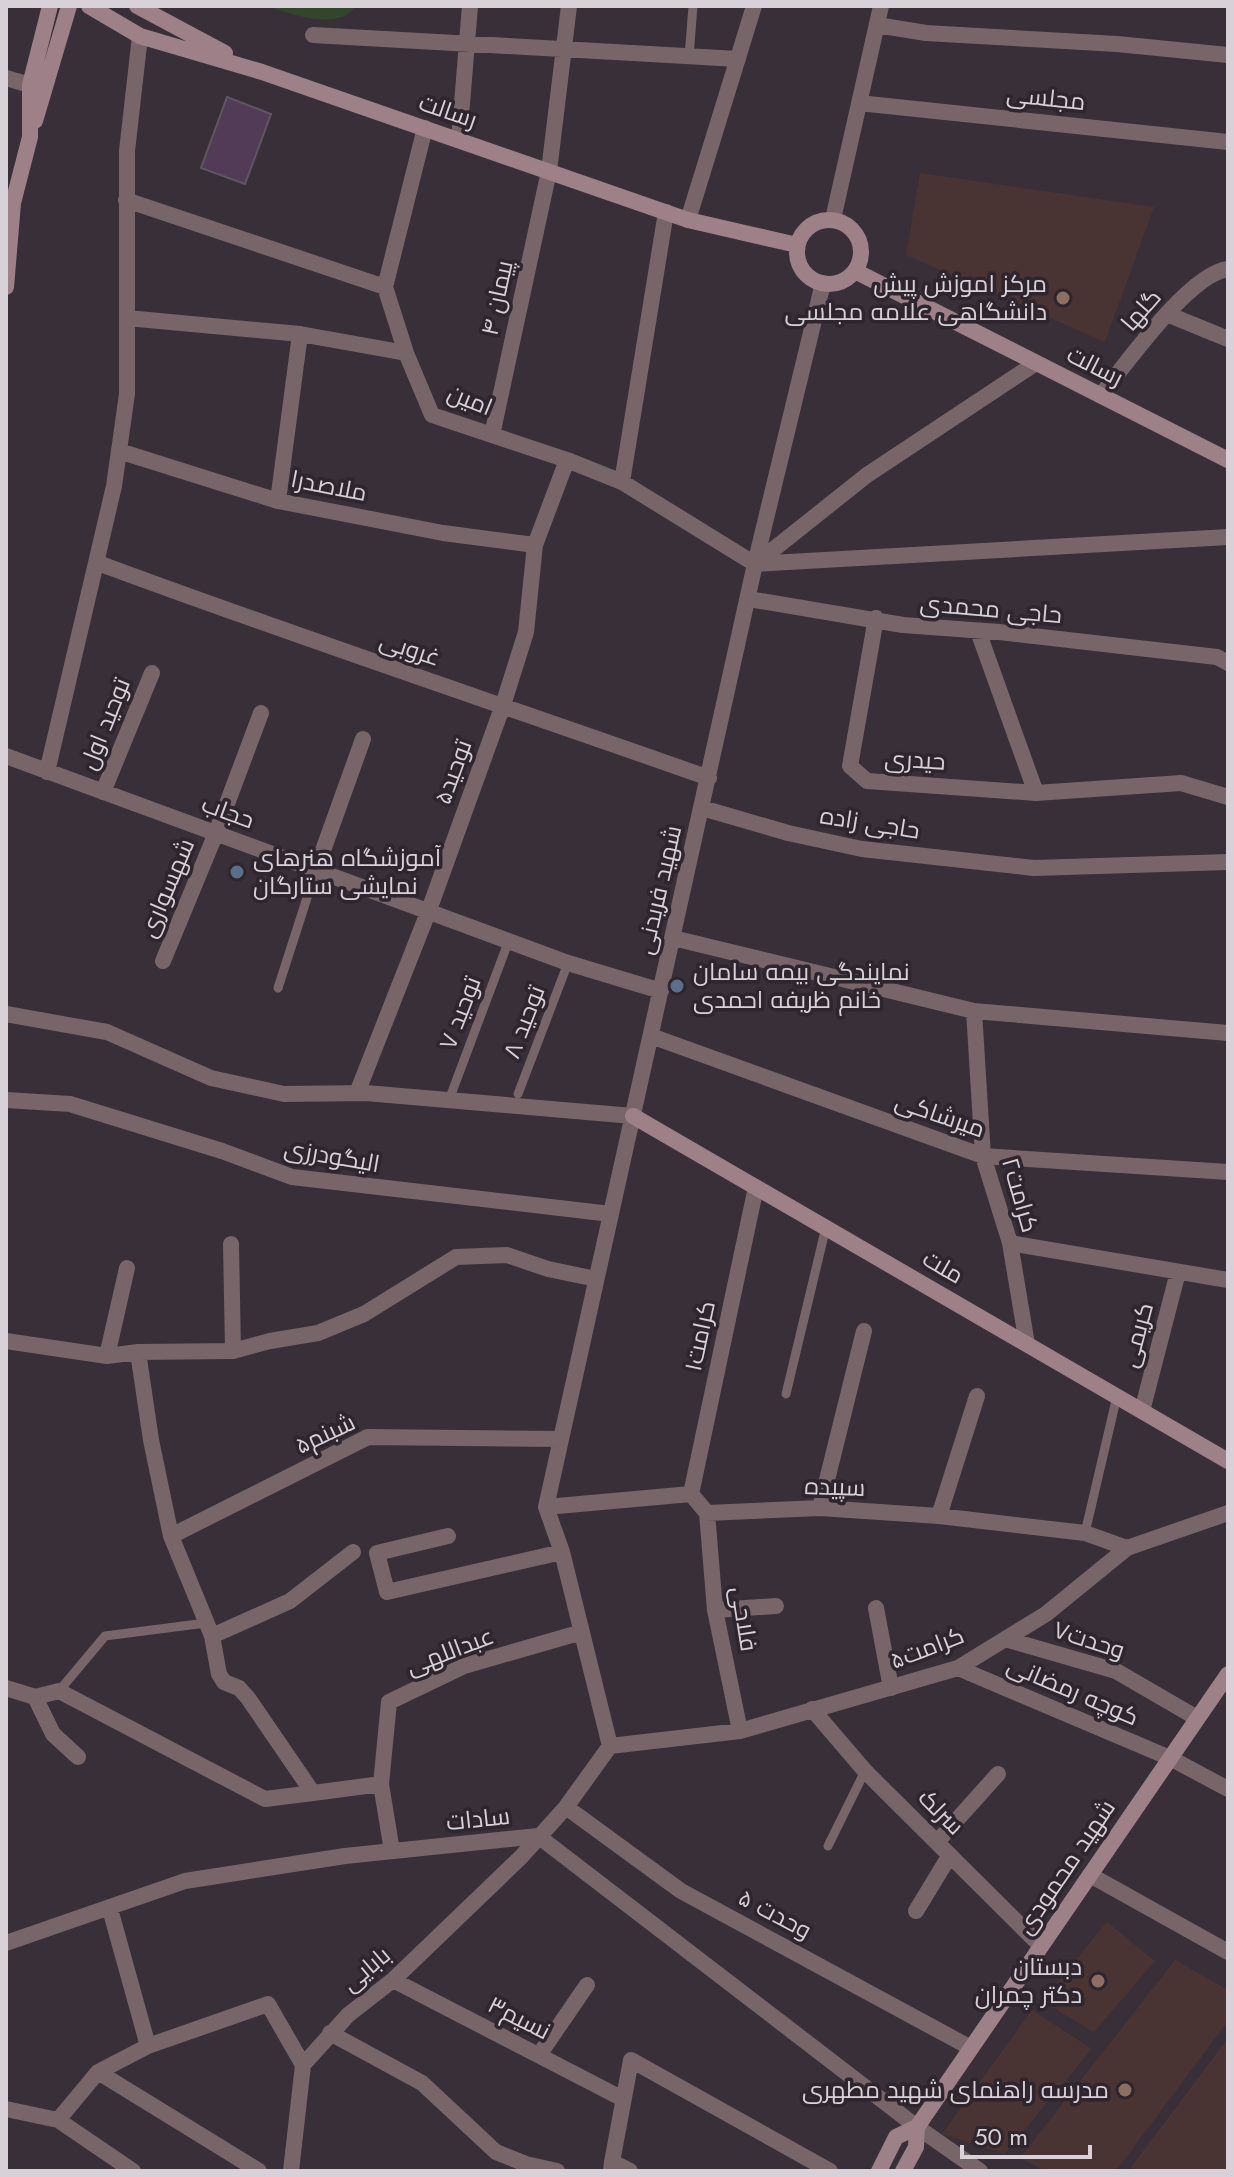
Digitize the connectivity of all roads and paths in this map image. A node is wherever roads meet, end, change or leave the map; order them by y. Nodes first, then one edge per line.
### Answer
1 (50, 6) edge
2 (69, 6) edge
3 (89, 6) edge
4 (137, 6) edge
5 (470, 6) edge
6 (569, 6) edge
7 (693, 6) edge
8 (754, 6) edge
9 (881, 6) edge
10 (877, 25) junction
11 (313, 35) dead end
12 (140, 36) junction
13 (467, 44) junction
14 (564, 49) junction
15 (1228, 55) edge
16 (689, 57) junction
17 (738, 59) junction
18 (262, 72) junction
19 (6, 78) edge
20 (30, 85) junction
21 (859, 103) junction
22 (425, 128) junction
23 (30, 137) junction
24 (459, 140) junction
25 (1228, 142) edge
26 (549, 171) junction
27 (126, 200) junction
28 (10, 202) edge
29 (666, 212) junction
30 (833, 219) junction
31 (688, 220) junction
32 (797, 245) junction
33 (1228, 269) edge
34 (855, 271) junction
35 (823, 283) junction
36 (6, 287) edge
37 (385, 287) junction
38 (1167, 314) junction
39 (127, 318) junction
40 (300, 334) junction
41 (1228, 339) edge
42 (406, 353) junction
43 (1036, 363) junction
44 (1101, 395) junction
45 (492, 435) junction
46 (119, 451) junction
47 (567, 460) junction
48 (1228, 460) edge
49 (622, 482) junction
50 (278, 501) junction
51 (1228, 537) edge
52 (535, 545) junction
53 (98, 563) junction
54 (755, 564) junction
55 (749, 599) junction
56 (876, 618) junction
57 (978, 631) junction
58 (1228, 663) edge
59 (152, 673) dead end
60 (503, 705) junction
61 (261, 713) dead end
62 (363, 739) dead end
63 (6, 756) edge
64 (47, 772) junction
65 (709, 778) junction
66 (103, 792) junction
67 (1036, 793) junction
68 (1228, 797) edge
69 (702, 808) junction
70 (216, 833) junction
71 (1228, 862) edge
72 (316, 870) junction
73 (429, 910) junction
74 (673, 938) junction
75 (509, 940) junction
76 (163, 961) dead end
77 (568, 963) junction
78 (278, 988) dead end
79 (661, 991) junction
80 (974, 1011) junction
81 (6, 1014) edge
82 (1228, 1033) edge
83 (651, 1036) junction
84 (357, 1093) junction
85 (518, 1094) dead end
86 (6, 1100) edge
87 (449, 1100) junction
88 (633, 1116) junction
89 (983, 1156) junction
90 (1228, 1172) edge
91 (756, 1187) junction
92 (611, 1214) junction
93 (826, 1227) junction
94 (1010, 1243) junction
95 (231, 1244) dead end
96 (127, 1268) dead end
97 (1178, 1272) junction
98 (596, 1279) junction
99 (1228, 1280) edge
100 (864, 1331) dead end
101 (6, 1341) edge
102 (1027, 1344) junction
103 (233, 1351) junction
104 (138, 1352) junction
105 (107, 1356) junction
106 (786, 1394) dead end
107 (977, 1396) dead end
108 (1117, 1396) junction
109 (1142, 1411) junction
110 (561, 1439) junction
111 (1228, 1461) edge
112 (691, 1494) junction
113 (546, 1507) junction
114 (820, 1508) junction
115 (707, 1513) junction
116 (1228, 1513) edge
117 (939, 1516) junction
118 (1085, 1533) junction
119 (171, 1536) junction
120 (448, 1536) dead end
121 (1127, 1548) junction
122 (353, 1552) dead end
123 (562, 1552) junction
124 (776, 1606) dead end
125 (876, 1608) dead end
126 (715, 1610) junction
127 (209, 1630) junction
128 (582, 1632) junction
129 (1005, 1639) junction
130 (958, 1668) junction
131 (1228, 1674) edge
132 (6, 1688) edge
133 (891, 1688) junction
134 (59, 1691) junction
135 (35, 1697) junction
136 (812, 1709) junction
137 (1197, 1718) junction
138 (740, 1731) junction
139 (610, 1746) junction
140 (78, 1757) dead end
141 (1170, 1758) junction
142 (865, 1771) junction
143 (998, 1774) dead end
144 (381, 1784) junction
145 (1228, 1789) edge
146 (313, 1793) junction
147 (566, 1807) junction
148 (538, 1836) junction
149 (937, 1842) junction
150 (828, 1846) dead end
151 (392, 1851) junction
152 (950, 1855) junction
153 (1090, 1875) junction
154 (110, 1909) junction
155 (916, 1911) dead end
156 (6, 1943) edge
157 (1041, 1946) junction
158 (1228, 1952) edge
159 (393, 1980) junction
160 (587, 1985) dead end
161 (330, 2033) junction
162 (148, 2046) junction
163 (971, 2048) junction
164 (539, 2055) junction
165 (303, 2065) junction
166 (98, 2072) junction
167 (623, 2099) junction
168 (6, 2109) edge
169 (58, 2120) junction
170 (917, 2127) junction
171 (612, 2166) edge
172 (133, 2171) edge
173 (259, 2171) edge
174 (291, 2171) edge
175 (557, 2171) edge
176 (630, 2171) edge
177 (830, 2171) edge
178 (879, 2171) edge
179 (903, 2171) edge
180 (980, 2171) edge

1 - 20 street
2 - 23 street
3 - 12 street, رسالت
4 - 18 street
5 - 13 street
6 - 14 street, پیمان ۴
7 - 16 lane
8 - 17 street
9 - 10 street
10 - 15 street
10 - 21 street
11 - 13 street
12 - 18 street, رسالت
12 - 27 street
13 - 14 street
13 - 24 street
14 - 16 street
14 - 26 street, پیمان ۴
16 - 17 street
17 - 31 street
18 - 22 street, رسالت
19 - 20 street
20 - 23 street
21 - 25 street, مجلسی
21 - 30 street
22 - 24 street, رسالت
22 - 37 street
23 - 28 street
24 - 26 street, رسالت
26 - 29 street, رسالت
26 - 45 street, پیمان ۴
27 - 37 street
27 - 39 street
28 - 36 street
29 - 31 street, رسالت
29 - 49 street
30 - 32 street
30 - 34 street
31 - 32 street, رسالت
32 - 35 street
33 - 38 street, گلها
34 - 35 street
34 - 43 street, رسالت
35 - 54 street, شهید فریدنی
37 - 42 street, امین
38 - 41 street
38 - 44 street, گلها
39 - 40 street
39 - 46 street
40 - 42 street
40 - 50 street
42 - 45 street, امین
43 - 44 street, رسالت
43 - 54 street
44 - 48 street, رسالت
45 - 47 street, امین
46 - 50 street, ملاصدرا
46 - 53 street
47 - 49 street, امین
47 - 52 street, توحید۵
49 - 54 street, امین
50 - 52 street, ملاصدرا
51 - 54 street
52 - 60 street, توحید۵
53 - 60 street, غروبی
53 - 64 street
54 - 55 street, شهید فریدنی
55 - 56 street, حاجی محمدی
55 - 65 street, شهید فریدنی
56 - 57 street, حاجی محمدی
56 - 67 street, حیدری
57 - 58 street, حاجی محمدی
57 - 67 street
59 - 66 street, توحید اول
60 - 65 street, غروبی
60 - 73 street, توحید۵
61 - 70 street, شهسواری
62 - 72 street
63 - 64 street, حجاب
64 - 66 street, حجاب
65 - 69 street, شهید فریدنی
66 - 70 street, حجاب
67 - 68 street
69 - 71 street, حاجی زاده
69 - 74 street, شهید فریدنی
70 - 72 street, حجاب
70 - 76 street, شهسواری
72 - 73 street, حجاب
72 - 78 lane
73 - 75 street, حجاب
73 - 84 street, توحید۵
74 - 79 street, شهید فریدنی
74 - 80 street
75 - 77 street, حجاب
75 - 87 lane, توحید ۷
77 - 79 street, حجاب
77 - 85 lane, توحید ۸
79 - 83 street, شهید فریدنی
80 - 82 street
80 - 89 street, کرامت۲
81 - 84 street
83 - 88 street, شهید فریدنی
83 - 89 street, میرشاکی
84 - 87 street
86 - 92 street, الیگودرزی
87 - 88 street
88 - 91 street, ملت
88 - 92 street, شهید فریدنی
89 - 90 street, میرشاکی
89 - 94 street, کرامت۲
91 - 93 street, ملت
91 - 112 street, کرامت۱
92 - 98 street, شهید فریدنی
93 - 102 street, ملت
93 - 106 lane
94 - 97 street
94 - 102 street, کرامت۲
95 - 103 street
96 - 105 street
97 - 99 street
97 - 109 street, کریمی
98 - 103 street
98 - 110 street, شهید فریدنی
100 - 114 street
101 - 105 street
102 - 108 street, ملت
103 - 104 street
104 - 105 street
104 - 119 street
107 - 117 street
108 - 109 street, ملت
108 - 118 lane
109 - 111 street, ملت
110 - 113 street, شهید فریدنی
110 - 119 street, شبنم۵
112 - 113 street
112 - 115 street
113 - 123 street
114 - 115 street, سپیده
114 - 117 street, سپیده
115 - 126 street, فلاحی
116 - 121 street, کرامت۵
117 - 118 street, سپیده
118 - 121 street, سپیده
119 - 127 street
120 - 123 street
121 - 129 street, کرامت۵
122 - 127 street
123 - 128 street
124 - 126 street
125 - 133 street
126 - 138 street, فلاحی
127 - 134 lane
127 - 146 street
128 - 139 street
128 - 144 street, عبداللهی
129 - 130 street, کرامت۵
129 - 137 street, ۷وحدت
130 - 133 street, کرامت۵
130 - 141 street, کوچه رمضانی
131 - 137 street, شهید محمودی
132 - 135 street
133 - 136 street, کرامت۵
134 - 135 street
134 - 146 street
135 - 140 street
136 - 138 street, کرامت۵
136 - 142 street, سرلک
137 - 141 street, شهید محمودی
138 - 139 street, کرامت۵
139 - 147 street, بابایی
141 - 145 street, کوچه رمضانی
141 - 153 street, شهید محمودی
142 - 149 street, سرلک
142 - 150 lane
143 - 149 street
144 - 146 street
144 - 151 street, عبداللهی
147 - 148 street, بابایی
147 - 163 street, وحدت ۵
148 - 151 street, سادات
148 - 159 street, بابایی
148 - 170 street, سادات
149 - 152 street, سرلک
151 - 154 street, سادات
152 - 155 street
152 - 157 street, سرلک
153 - 157 street, شهید محمودی
153 - 158 street
154 - 156 street, سادات
154 - 162 street
157 - 163 street, شهید محمودی
159 - 161 street, بابایی
159 - 164 street, نسیم۳
160 - 164 street
161 - 165 street, بابایی
161 - 175 street
162 - 165 street
162 - 166 street
163 - 170 street, شهید محمودی
164 - 167 street, نسیم۳
165 - 174 street
166 - 169 street
166 - 173 street
167 - 171 street
167 - 177 street
168 - 169 street
169 - 172 street
170 - 178 street, شهید محمودی
170 - 179 street, شهید محمودی
170 - 180 street, سادات
171 - 176 street

